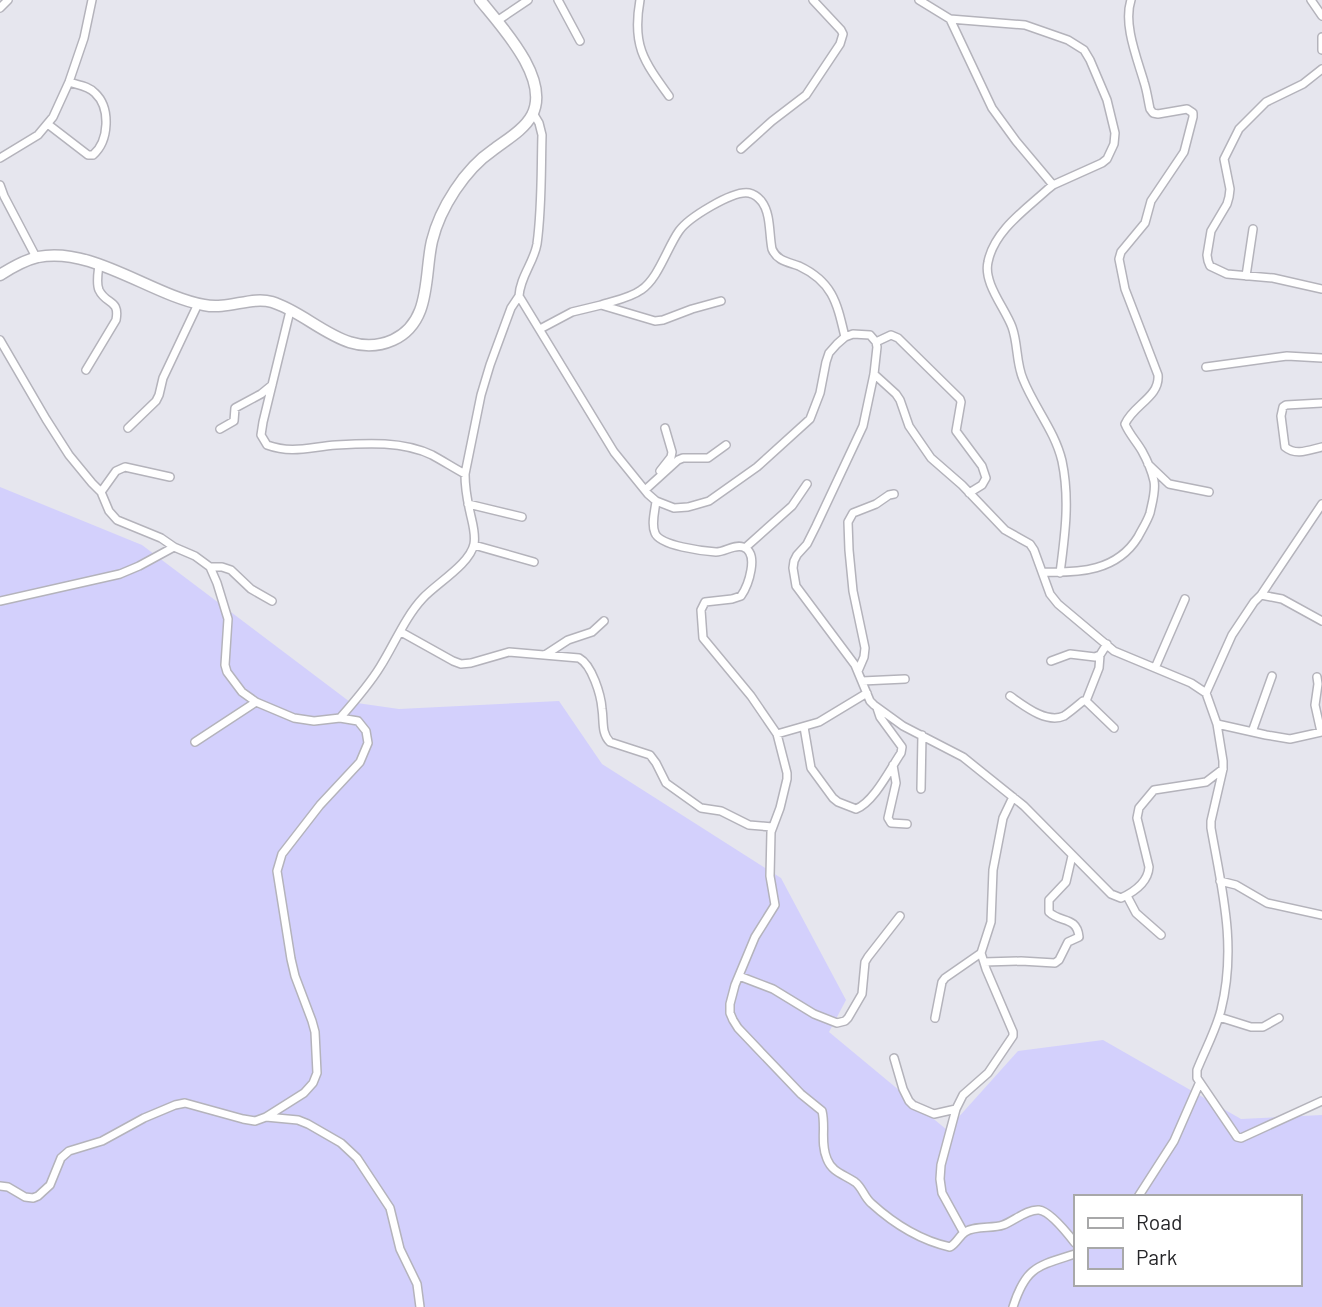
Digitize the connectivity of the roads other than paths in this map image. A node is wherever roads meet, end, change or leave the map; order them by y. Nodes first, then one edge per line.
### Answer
1 (8, 0) edge
2 (92, 0) edge
3 (480, 0) edge
4 (528, 0) edge
5 (558, 0) edge
6 (640, 0) edge
7 (813, 0) edge
8 (919, 0) edge
9 (1130, 0) edge
10 (1311, 0) edge
11 (0, 8) edge
12 (1322, 16) edge
13 (950, 19) junction
14 (497, 21) junction
15 (1322, 37) edge
16 (580, 41) dead end
17 (1322, 50) edge
18 (1322, 69) edge
19 (69, 82) junction
20 (668, 96) dead end
21 (533, 113) junction
22 (49, 125) junction
23 (741, 149) dead end
24 (0, 158) edge
25 (0, 185) edge
26 (1053, 185) junction
27 (1253, 229) dead end
28 (36, 257) junction
29 (99, 265) junction
30 (0, 275) edge
31 (1246, 276) junction
32 (1322, 289) edge
33 (519, 296) junction
34 (721, 301) dead end
35 (198, 304) junction
36 (601, 305) junction
37 (290, 311) junction
38 (540, 329) junction
39 (845, 337) junction
40 (0, 340) edge
41 (876, 342) junction
42 (1322, 358) edge
43 (1206, 367) dead end
44 (86, 370) dead end
45 (874, 374) junction
46 (272, 384) junction
47 (1322, 403) edge
48 (128, 428) dead end
49 (665, 428) dead end
50 (220, 429) dead end
51 (726, 445) dead end
52 (1322, 447) edge
53 (1147, 463) junction
54 (465, 474) junction
55 (170, 477) dead end
56 (659, 477) junction
57 (1166, 481) junction
58 (807, 484) dead end
59 (1154, 485) junction
60 (645, 490) junction
61 (101, 492) junction
62 (1209, 492) dead end
63 (970, 493) junction
64 (894, 494) dead end
65 (656, 501) junction
66 (468, 504) junction
67 (1322, 504) edge
68 (522, 517) dead end
69 (474, 545) junction
70 (174, 547) junction
71 (745, 548) junction
72 (534, 562) dead end
73 (210, 567) junction
74 (1043, 572) junction
75 (1060, 573) junction
76 (1261, 595) junction
77 (1185, 599) dead end
78 (0, 601) edge
79 (272, 601) dead end
80 (604, 621) dead end
81 (1322, 621) edge
82 (401, 632) junction
83 (1107, 644) junction
84 (1100, 655) junction
85 (545, 656) junction
86 (1051, 661) dead end
87 (1155, 668) junction
88 (858, 671) junction
89 (1272, 677) dead end
90 (1317, 677) dead end
91 (905, 679) dead end
92 (862, 681) junction
93 (1206, 692) junction
94 (867, 693) junction
95 (1010, 696) dead end
96 (1086, 701) junction
97 (256, 702) junction
98 (877, 707) junction
99 (340, 718) junction
100 (1217, 724) junction
101 (804, 727) junction
102 (1114, 728) dead end
103 (1252, 732) junction
104 (1321, 732) edge
105 (777, 734) junction
106 (922, 735) junction
107 (195, 742) dead end
108 (893, 765) junction
109 (1223, 769) junction
110 (921, 789) dead end
111 (1013, 797) junction
112 (907, 824) dead end
113 (772, 827) junction
114 (1072, 856) junction
115 (1220, 881) junction
116 (1127, 896) junction
117 (1322, 915) edge
118 (900, 916) dead end
119 (1161, 935) dead end
120 (981, 953) junction
121 (984, 962) junction
122 (739, 976) junction
123 (1219, 1017) junction
124 (935, 1018) dead end
125 (1279, 1018) dead end
126 (894, 1058) dead end
127 (1199, 1084) junction
128 (1322, 1101) edge
129 (956, 1108) junction
130 (266, 1116) junction
131 (0, 1186) edge
132 (1139, 1195) edge
133 (964, 1233) junction
134 (1074, 1241) edge
135 (1074, 1254) edge
136 (420, 1307) edge
137 (1013, 1307) edge

1 - 11 street
2 - 19 street
3 - 14 main road
4 - 14 street
5 - 16 street
6 - 20 street
7 - 23 street
8 - 13 street
9 - 53 street
10 - 12 street
13 - 26 street
13 - 26 street
14 - 21 main road
15 - 17 street
18 - 31 street
19 - 22 street
19 - 22 street
21 - 33 street
21 - 37 main road
22 - 24 street
25 - 28 street
26 - 75 street
27 - 31 street
28 - 29 main road
28 - 30 main road
29 - 35 main road
29 - 44 street
31 - 32 street
33 - 38 street
33 - 54 street
34 - 36 street
35 - 37 main road
35 - 48 street
36 - 38 street
36 - 39 street
37 - 46 street
38 - 60 street
39 - 41 street
39 - 65 street
40 - 61 street
41 - 45 street
41 - 63 street
42 - 43 street
45 - 63 street
45 - 88 street
46 - 50 street
46 - 54 street
47 - 52 street
49 - 56 street
51 - 56 street
53 - 57 street
53 - 59 street
54 - 66 street
55 - 61 street
56 - 60 street
57 - 59 street
57 - 62 street
58 - 71 street
59 - 75 street
60 - 65 street
61 - 70 street
63 - 74 street
64 - 88 street
65 - 71 street
66 - 68 street
66 - 69 street
67 - 76 street
69 - 72 street
69 - 82 street
70 - 73 street
70 - 78 street
71 - 105 street
73 - 79 street
73 - 97 street
74 - 75 street
74 - 83 street
76 - 81 street
76 - 93 street
77 - 87 street
80 - 85 street
82 - 85 street
82 - 99 street
83 - 84 street
83 - 87 street
84 - 86 street
84 - 96 street
85 - 113 street
87 - 93 street
88 - 92 street
89 - 103 street
90 - 104 street
91 - 92 street
92 - 94 street
93 - 100 street
94 - 98 street
94 - 101 street
95 - 96 street
96 - 102 street
97 - 99 street
97 - 107 street
98 - 106 street
98 - 108 street
99 - 130 street
100 - 103 street
100 - 109 street
101 - 105 street
101 - 108 street
103 - 104 street
105 - 113 street
106 - 110 street
106 - 111 street
108 - 112 street
109 - 115 street
109 - 116 street
111 - 114 street
111 - 120 street
113 - 122 street
114 - 116 street
114 - 121 street
115 - 117 street
115 - 123 street
116 - 119 street
118 - 122 street
120 - 121 street
120 - 124 street
121 - 129 street
122 - 133 street
123 - 125 street
123 - 127 street
126 - 129 street
127 - 128 street
127 - 132 street
129 - 133 street
130 - 131 street
130 - 136 street
133 - 134 street
135 - 137 street

